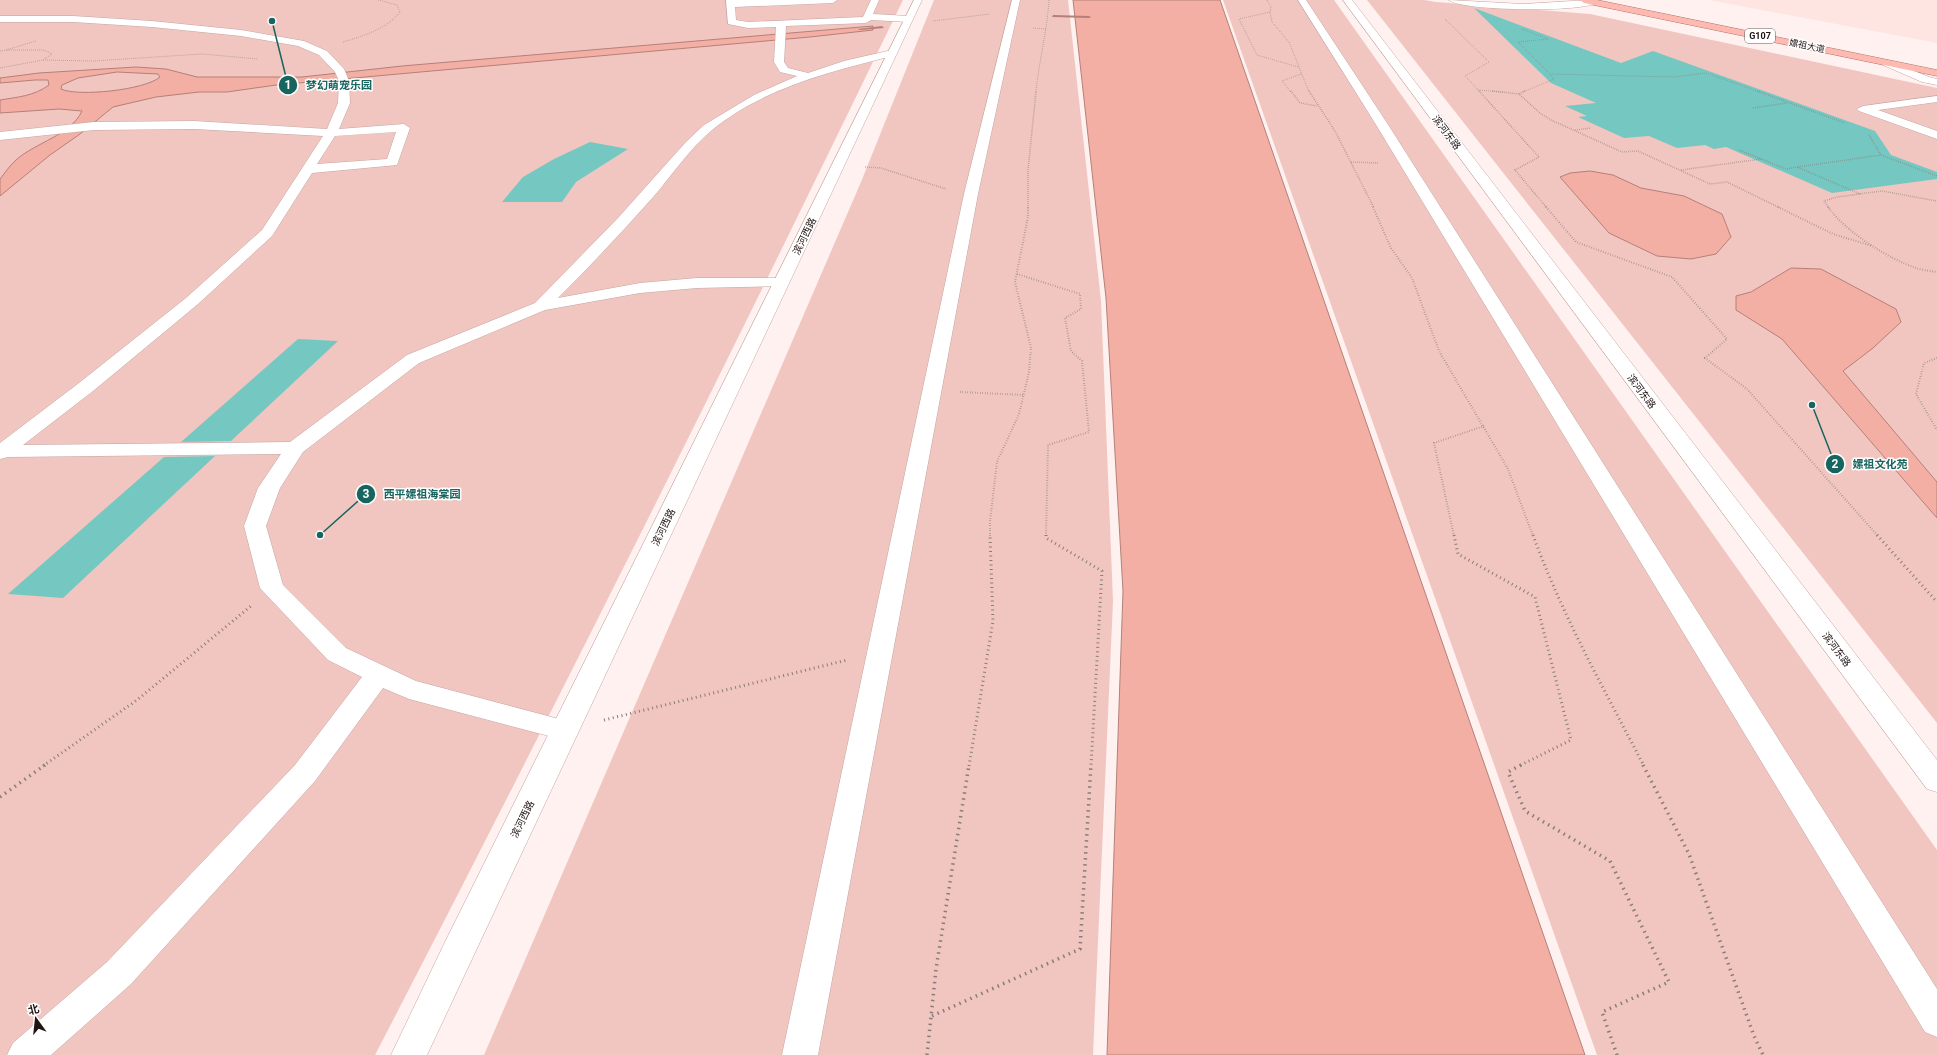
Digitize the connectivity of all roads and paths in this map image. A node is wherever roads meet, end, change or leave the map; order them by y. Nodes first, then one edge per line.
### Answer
1 (833, 0) edge
2 (1049, 0) edge
3 (1267, 0) edge
4 (1302, 0) edge
5 (1347, 0) edge
6 (1453, 0) edge
7 (1623, 0) edge
8 (1589, 1) edge
9 (730, 2) edge
10 (1015, 6) edge
11 (869, 9) edge
12 (1270, 12) junction
13 (911, 14) edge
14 (1449, 16) dead end
15 (0, 20) edge
16 (1520, 28) dead end
17 (780, 33) junction
18 (41, 39) dead end
19 (6, 50) junction
20 (0, 51) edge
21 (892, 53) junction
22 (1887, 62) junction
23 (1937, 63) edge
24 (1298, 67) junction
25 (0, 68) edge
26 (1937, 73) edge
27 (1301, 74) junction
28 (1550, 74) junction
29 (809, 76) junction
30 (1937, 82) edge
31 (1477, 90) junction
32 (1520, 94) junction
33 (1937, 99) edge
34 (1789, 103) junction
35 (1912, 103) junction
36 (1318, 106) junction
37 (1754, 108) dead end
38 (1937, 111) edge
39 (1845, 124) dead end
40 (1591, 128) dead end
41 (1575, 130) junction
42 (1866, 131) dead end
43 (331, 134) junction
44 (1937, 135) edge
45 (0, 136) edge
46 (1739, 150) dead end
47 (1881, 155) junction
48 (1761, 159) junction
49 (838, 165) junction
50 (1797, 167) junction
51 (308, 169) junction
52 (1680, 170) junction
53 (1937, 176) edge
54 (971, 194) junction
55 (1861, 194) junction
56 (1937, 201) edge
57 (1872, 246) junction
58 (1937, 272) edge
59 (1017, 274) junction
60 (781, 284) junction
61 (541, 306) junction
62 (1937, 358) edge
63 (932, 390) junction
64 (1024, 395) junction
65 (1484, 426) junction
66 (1937, 430) edge
67 (295, 448) junction
68 (1, 452) edge
69 (272, 588) junction
70 (1937, 602) edge
71 (880, 652) junction
72 (379, 674) junction
73 (564, 730) junction
74 (1937, 781) edge
75 (0, 797) edge
76 (931, 1016) junction
77 (1937, 1020) edge
78 (25, 1055) edge
79 (409, 1055) edge
80 (800, 1055) edge
81 (927, 1055) edge
82 (1617, 1055) edge
83 (1763, 1055) edge

1 - 9 street
2 - 59 path
3 - 12 path
4 - 77 street
5 - 74 street, 滨河东路
6 - 8 street
7 - 23 highway, 嫘祖大道 / G107
8 - 22 highway, 嫘祖大道 / G107
9 - 17 street
10 - 13 path
10 - 54 street
11 - 13 street
11 - 17 street
12 - 24 path
12 - 24 path
13 - 21 street, 滨河西路
14 - 31 path
15 - 43 street
16 - 28 path
17 - 29 street
18 - 19 path
19 - 20 path
19 - 25 path
21 - 29 street
21 - 49 street, 滨河西路
22 - 26 highway, 嫘祖大道 / G107
22 - 30 street
24 - 27 path
27 - 36 path
27 - 36 path
28 - 32 path
28 - 34 path
29 - 61 street
31 - 32 path
31 - 70 path
32 - 41 path
33 - 35 street
34 - 37 path
34 - 39 path
35 - 38 street
35 - 44 street
36 - 65 path
40 - 41 path
41 - 52 path
42 - 47 path
43 - 45 street
43 - 51 street
43 - 51 street
46 - 48 path
47 - 50 path
47 - 53 path
48 - 50 path
48 - 52 path
49 - 54 path
49 - 60 street, 滨河西路
50 - 55 path
51 - 68 street
52 - 57 path
54 - 63 street
55 - 56 path
55 - 57 path
57 - 58 path
59 - 64 path
59 - 76 path
60 - 61 street
60 - 73 street, 滨河西路
61 - 67 street
62 - 66 path
63 - 64 path
63 - 71 street
64 - 76 path
65 - 82 path
65 - 83 path
67 - 68 street
67 - 69 street
69 - 72 street
69 - 75 path
71 - 73 path
71 - 80 street
72 - 73 street
72 - 78 street
73 - 79 street, 滨河西路
76 - 81 path

